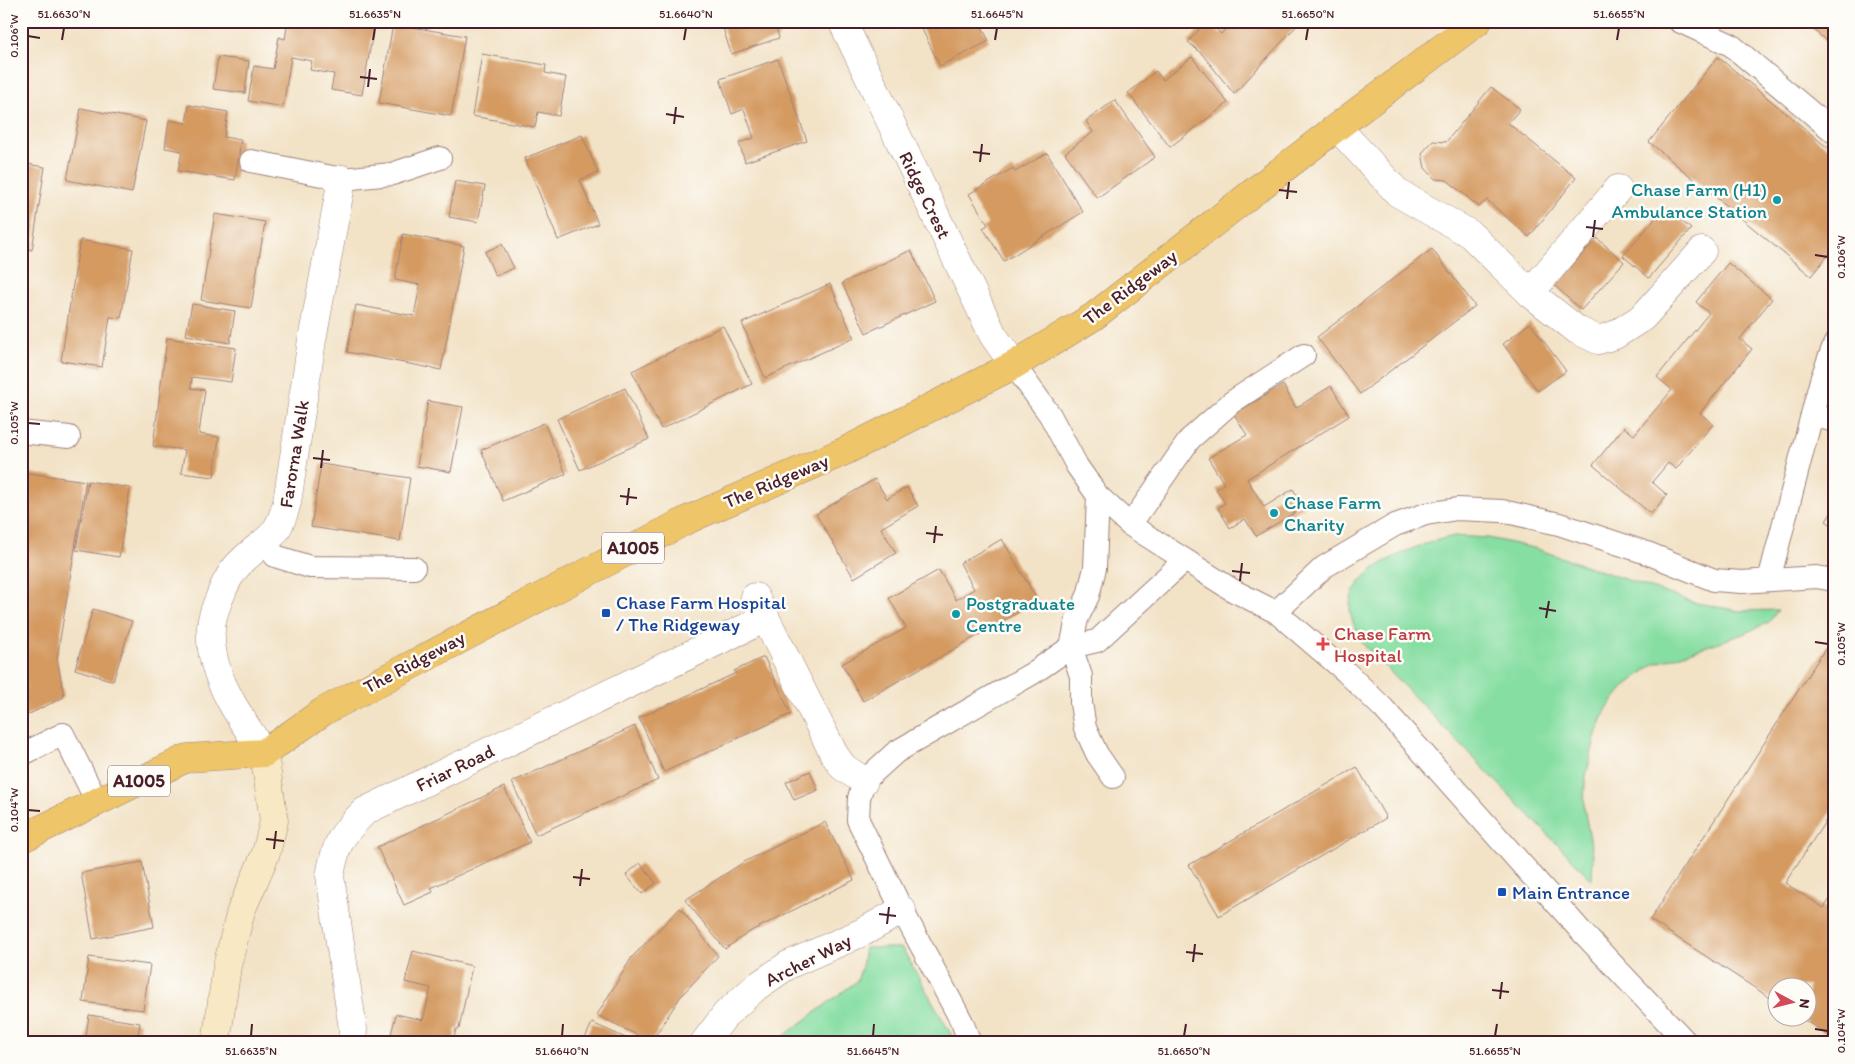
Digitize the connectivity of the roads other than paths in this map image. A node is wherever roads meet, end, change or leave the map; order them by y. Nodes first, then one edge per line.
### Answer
1 (842, 21) edge
2 (1470, 24) edge
3 (1693, 24) edge
4 (1337, 127) junction
5 (1834, 132) edge
6 (440, 158) dead end
7 (251, 161) dead end
8 (342, 179) junction
9 (1618, 189) dead end
10 (1702, 250) dead end
11 (1530, 293) junction
12 (1834, 345) edge
13 (1304, 355) dead end
14 (1014, 365) junction
15 (1824, 418) edge
16 (21, 432) edge
17 (70, 436) dead end
18 (1098, 496) junction
19 (1130, 525) junction
20 (265, 542) junction
21 (1185, 560) junction
22 (414, 568) dead end
23 (1769, 580) junction
24 (1834, 580) edge
25 (1276, 612) junction
26 (1071, 647) junction
27 (264, 753) junction
28 (21, 755) edge
29 (1113, 777) dead end
30 (864, 781) junction
31 (97, 802) junction
32 (21, 838) edge
33 (902, 910) junction
34 (216, 1043) edge
35 (352, 1043) edge
36 (704, 1043) edge
37 (970, 1043) edge
38 (1686, 1043) edge

1 - 14 street, Ridge Crest
2 - 4 main road, The Ridgeway / A1005
3 - 5 lane
4 - 11 street
4 - 14 main road, The Ridgeway / A1005
6 - 8 lane
7 - 8 lane
8 - 20 street, Farorna Walk
9 - 11 street
10 - 11 street
12 - 15 lane
13 - 19 lane
14 - 18 lane
14 - 27 main road, The Ridgeway / A1005
15 - 23 lane
16 - 17 lane
18 - 19 lane
18 - 26 lane
19 - 21 lane
20 - 22 lane
20 - 27 street, Farorna Walk
21 - 25 lane
21 - 26 lane
23 - 24 lane
23 - 25 lane
25 - 38 lane
26 - 29 lane
26 - 30 lane
27 - 31 main road, A1005
27 - 34 street
28 - 31 lane
30 - 33 lane
30 - 35 street, Friar Road
31 - 32 main road, A1005
33 - 36 street, Archer Way
33 - 37 lane

